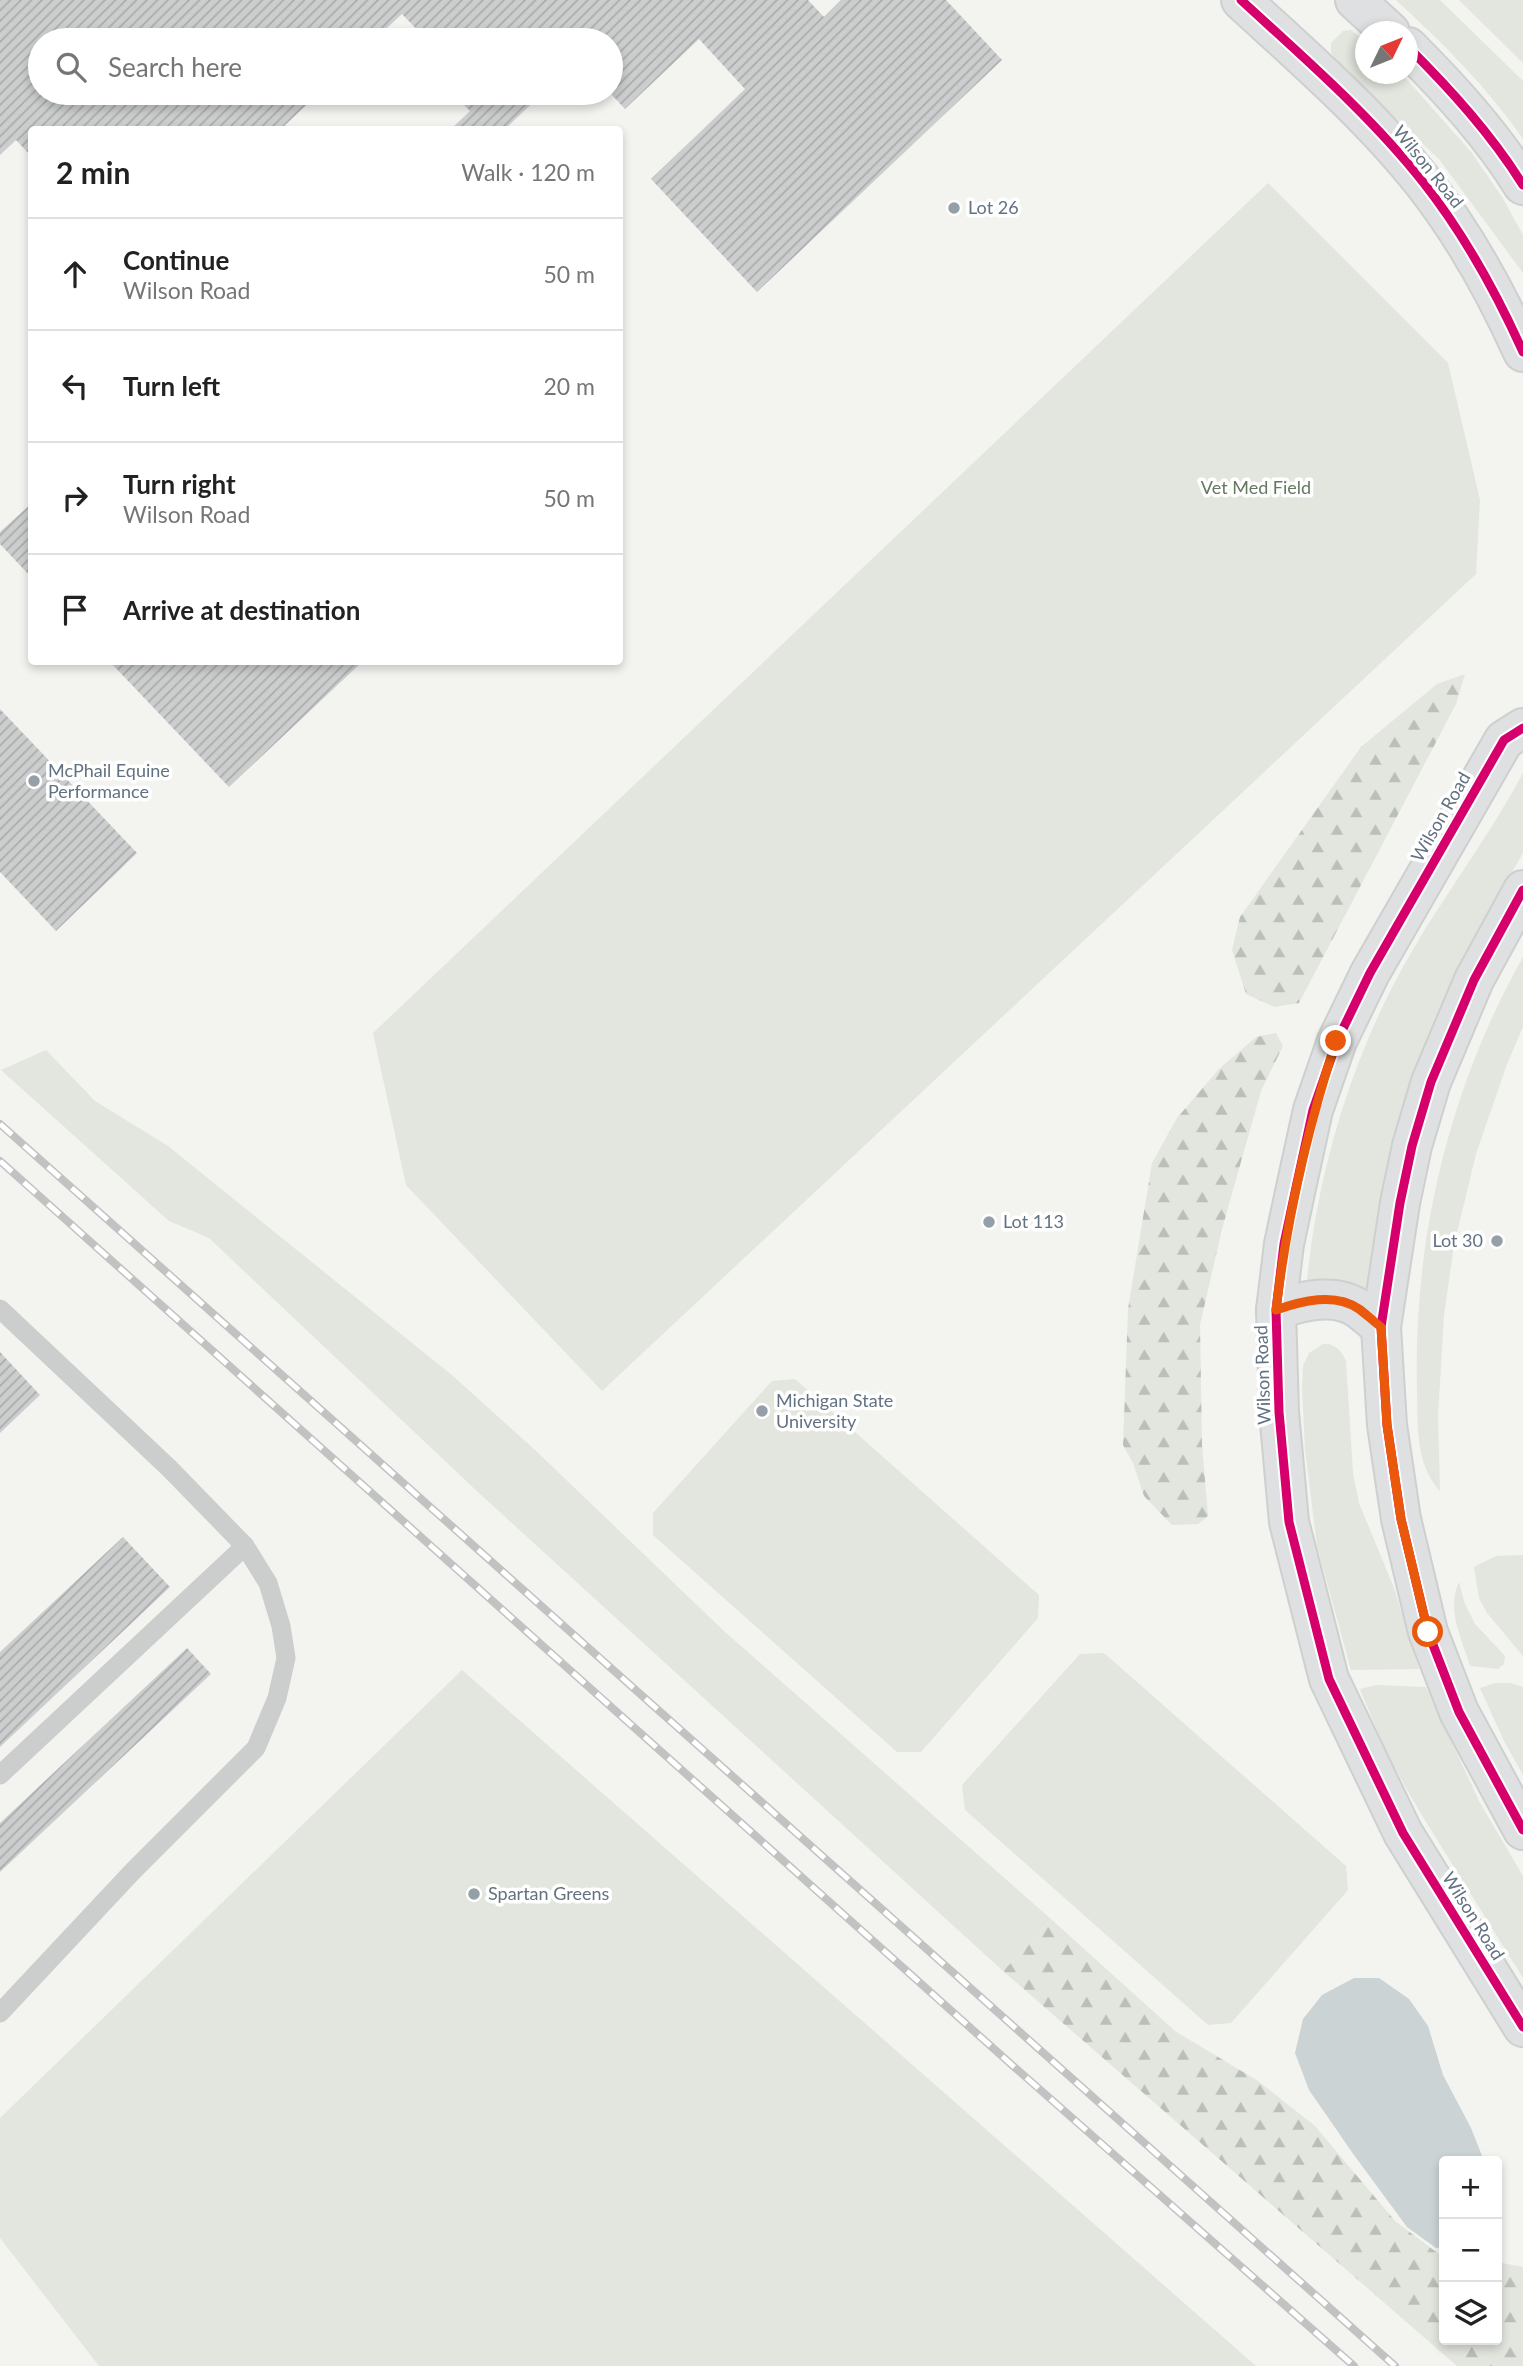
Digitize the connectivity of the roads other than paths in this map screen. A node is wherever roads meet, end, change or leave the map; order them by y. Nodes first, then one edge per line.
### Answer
1 (1241, 0) edge
2 (1355, 0) edge
3 (1378, 21) edge
4 (1418, 57) edge
5 (1523, 185) edge
6 (1523, 352) edge
7 (1523, 728) edge
8 (1523, 890) edge
9 (0, 1309) edge
10 (1276, 1310) junction
11 (1381, 1327) junction
12 (245, 1546) junction
13 (0, 1775) edge
14 (1523, 1830) edge
15 (0, 2013) edge
16 (1523, 2027) edge

1 - 6 street, Wilson Road
2 - 3 street
4 - 5 street
7 - 10 street, Wilson Road
8 - 11 street
9 - 12 lane
10 - 11 street
10 - 16 street, Wilson Road
11 - 14 street
12 - 13 lane
12 - 15 lane

